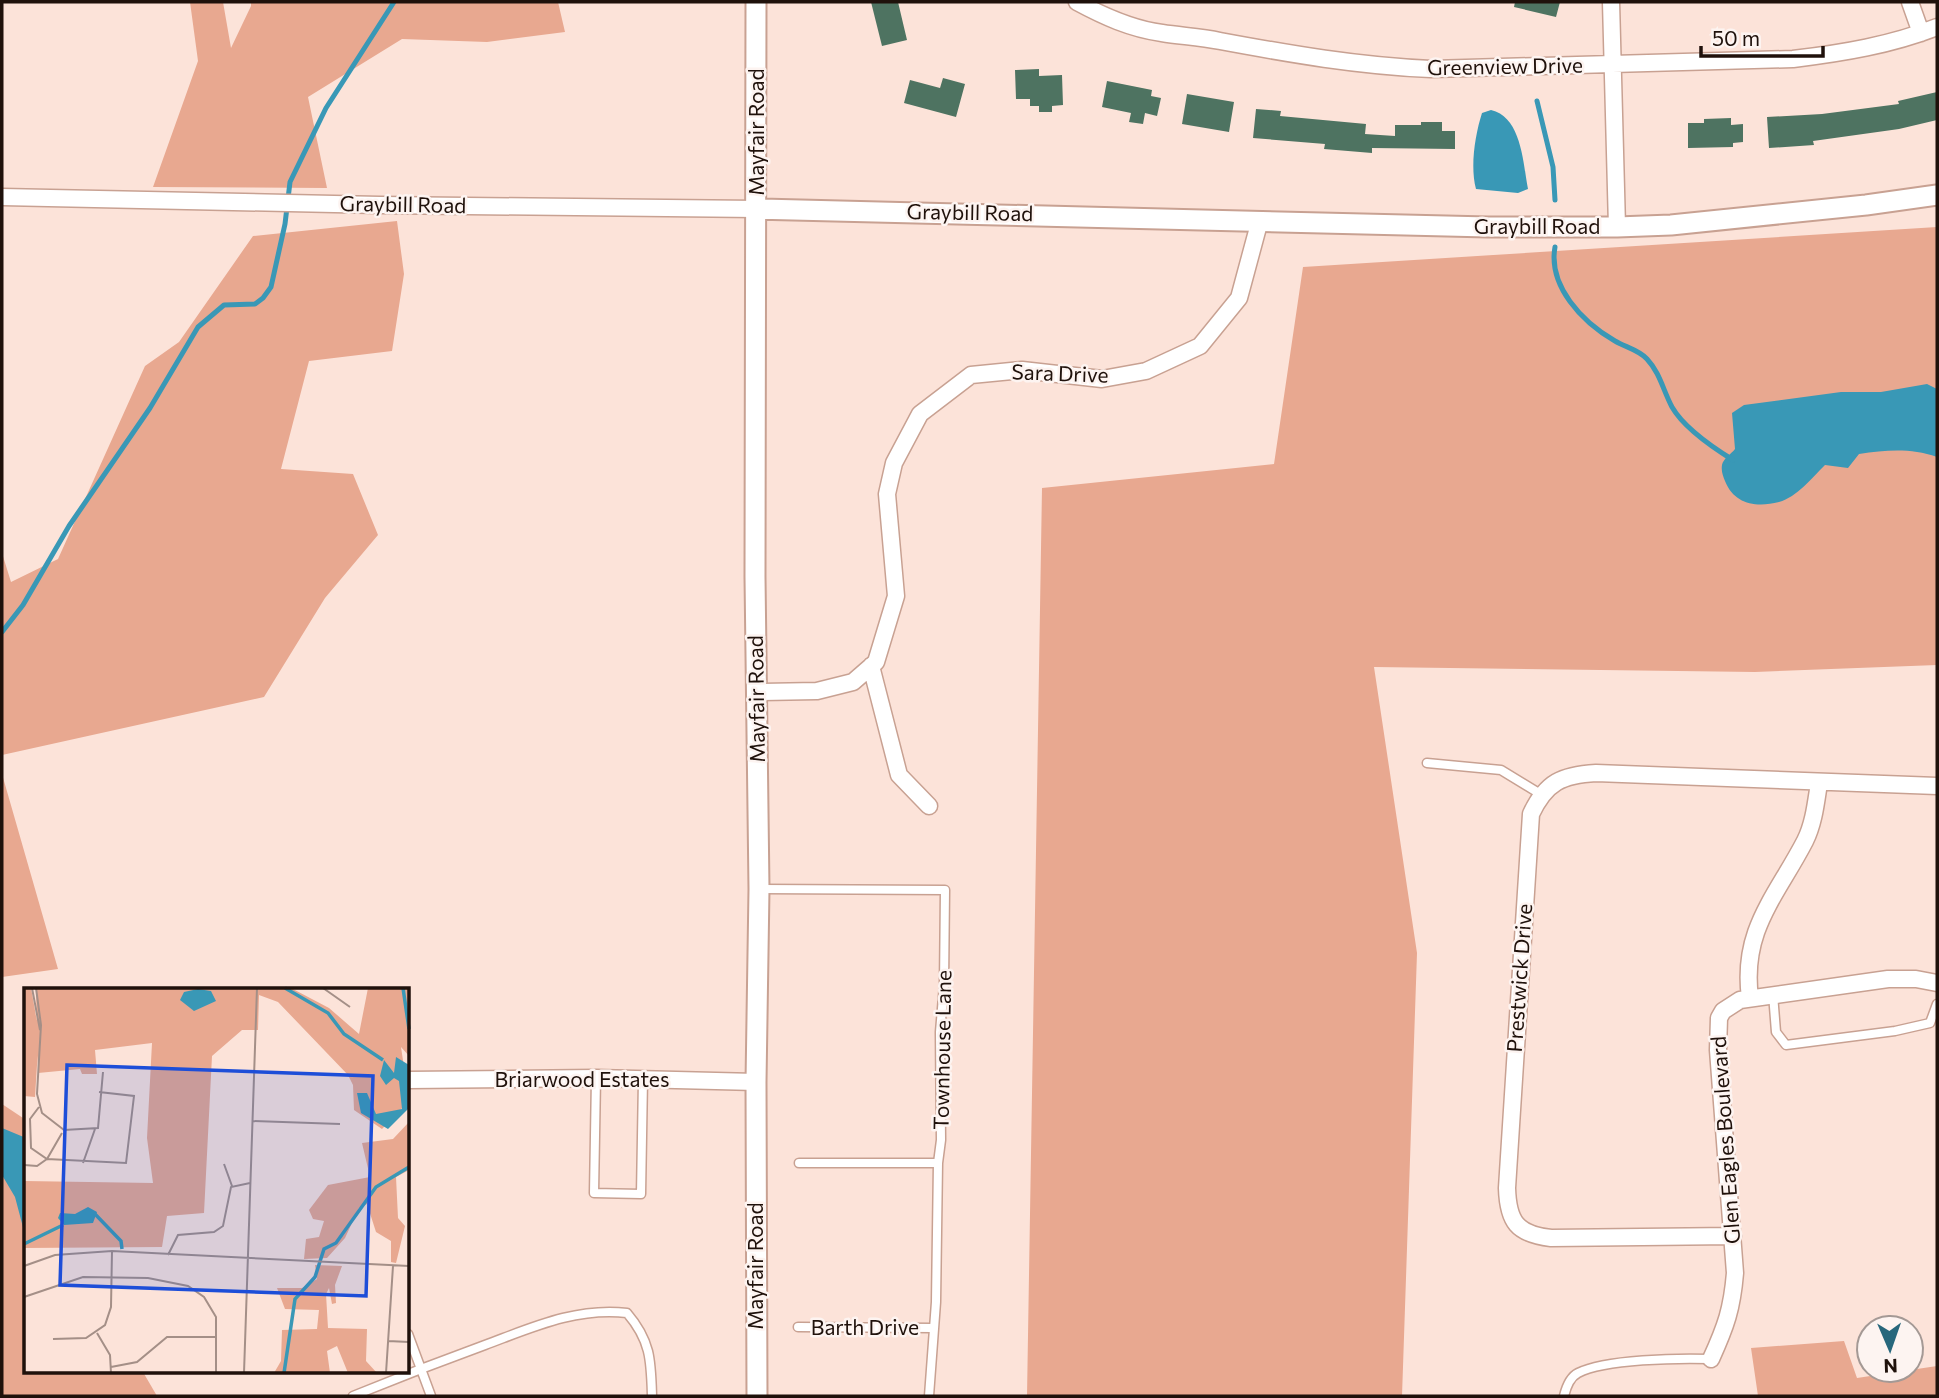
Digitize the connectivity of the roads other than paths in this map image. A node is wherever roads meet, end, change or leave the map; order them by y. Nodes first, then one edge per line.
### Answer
1 (756, 2) edge
2 (1077, 2) edge
3 (1611, 2) edge
4 (1910, 2) edge
5 (1937, 27) edge
6 (1921, 33) junction
7 (1613, 64) junction
8 (1937, 195) edge
9 (2, 197) edge
10 (757, 209) junction
11 (1260, 220) junction
12 (1617, 227) junction
13 (871, 666) junction
14 (757, 692) junction
15 (1427, 763) dead end
16 (1819, 783) junction
17 (1937, 786) edge
18 (1542, 795) junction
19 (929, 806) dead end
20 (759, 889) junction
21 (1937, 983) edge
22 (1773, 994) junction
23 (1750, 998) junction
24 (1937, 1004) edge
25 (1934, 1024) edge
26 (596, 1079) junction
27 (643, 1079) junction
28 (410, 1080) edge
29 (756, 1082) junction
30 (799, 1163) dead end
31 (938, 1163) junction
32 (1733, 1236) junction
33 (798, 1327) dead end
34 (933, 1328) junction
35 (410, 1339) edge
36 (1711, 1359) joint
37 (421, 1369) junction
38 (410, 1373) edge
39 (408, 1374) edge
40 (353, 1396) edge
41 (432, 1396) edge
42 (652, 1396) edge
43 (757, 1396) edge
44 (929, 1396) edge
45 (1564, 1396) edge

1 - 10 street, Mayfair Road
2 - 7 street, Greenview Drive
3 - 7 street
4 - 6 street
5 - 6 street, Greenview Drive
6 - 7 street, Greenview Drive
7 - 12 street
8 - 12 street, Graybill Road
9 - 10 street, Graybill Road
10 - 11 street, Graybill Road
10 - 14 street, Mayfair Road
11 - 12 street, Graybill Road
11 - 13 street, Sara Drive
13 - 14 street
13 - 19 street
14 - 20 street, Mayfair Road
15 - 18 lane
16 - 17 street
16 - 18 street
16 - 23 street
18 - 32 street, Prestwick Drive
20 - 29 street, Mayfair Road
20 - 31 lane, Townhouse Lane
21 - 22 street, Glen Eagles Boulevard
22 - 23 street, Glen Eagles Boulevard
22 - 25 lane
23 - 32 street, Glen Eagles Boulevard
24 - 25 lane
26 - 27 street, Briarwood Estates
26 - 27 lane
26 - 28 street, Briarwood Estates
27 - 29 street, Briarwood Estates
29 - 43 street, Mayfair Road
30 - 31 lane
31 - 34 lane, Townhouse Lane
32 - 36 street, Glen Eagles Boulevard
33 - 34 lane, Barth Drive
34 - 44 lane, Townhouse Lane
35 - 37 lane
36 - 45 lane
37 - 38 lane
37 - 41 lane
37 - 42 lane
39 - 40 lane

